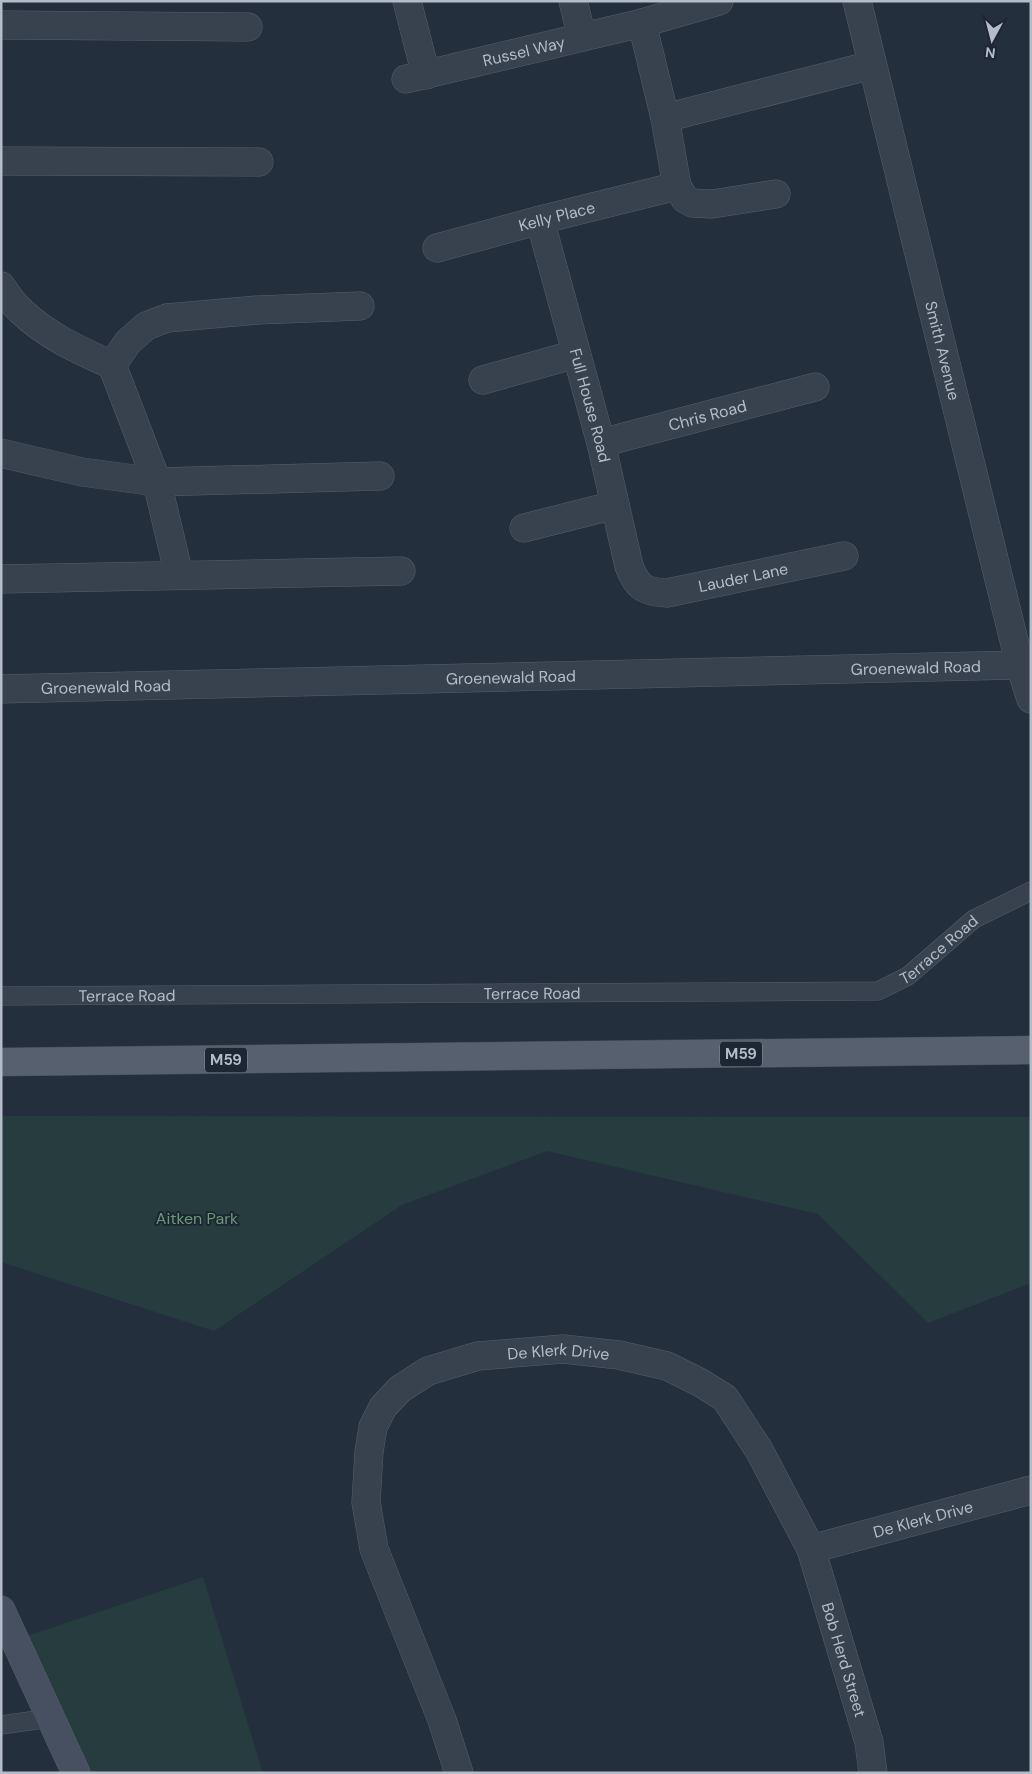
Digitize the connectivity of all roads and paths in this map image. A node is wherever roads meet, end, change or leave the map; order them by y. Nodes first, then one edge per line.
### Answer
1 (408, 1) edge
2 (574, 1) edge
3 (719, 1) edge
4 (857, 1) edge
5 (642, 23) junction
6 (1, 26) edge
7 (248, 27) dead end
8 (582, 37) junction
9 (872, 65) junction
10 (664, 118) junction
11 (1, 161) edge
12 (258, 162) dead end
13 (677, 186) junction
14 (776, 194) dead end
15 (540, 220) junction
16 (437, 248) dead end
17 (1, 286) edge
18 (360, 306) dead end
19 (576, 354) junction
20 (112, 365) junction
21 (483, 380) dead end
22 (815, 387) dead end
23 (601, 443) junction
24 (1, 453) edge
25 (380, 476) dead end
26 (157, 482) junction
27 (615, 505) junction
28 (524, 528) dead end
29 (844, 556) dead end
30 (401, 571) dead end
31 (180, 575) junction
32 (1, 579) edge
33 (644, 588) joint
34 (1020, 665) junction
35 (1, 689) edge
36 (1031, 699) edge
37 (1031, 891) edge
38 (1, 996) edge
39 (1031, 1050) edge
40 (1, 1062) edge
41 (1031, 1490) edge
42 (811, 1549) junction
43 (1, 1610) edge
44 (51, 1718) junction
45 (1, 1725) edge
46 (76, 1773) edge
47 (459, 1773) edge
48 (873, 1773) edge

1 - 8 street, Russel Way
2 - 8 street
3 - 5 street, Russel Way
4 - 9 street, Smith Avenue
5 - 8 street, Russel Way
5 - 10 street
6 - 7 street
9 - 10 street
9 - 34 street, Smith Avenue
10 - 13 street
11 - 12 street
13 - 14 street
13 - 15 street, Kelly Place
15 - 16 street, Kelly Place
15 - 19 street, Full House Road
17 - 20 street
18 - 20 street
19 - 21 street
19 - 23 street, Full House Road
20 - 26 street
22 - 23 street, Chris Road
23 - 27 street, Full House Road
24 - 26 street
25 - 26 street
26 - 31 street
27 - 28 street
27 - 33 street, Full House Road
29 - 33 street, Lauder Lane
30 - 31 street
31 - 32 street
34 - 35 street, Groenewald Road
34 - 36 street, Smith Avenue
37 - 38 lane, Terrace Road
39 - 40 main road, M59
41 - 42 street, De Klerk Drive
42 - 47 street, De Klerk Drive
42 - 48 street, Bob Herd Street
43 - 44 main road
44 - 45 lane
44 - 46 main road

